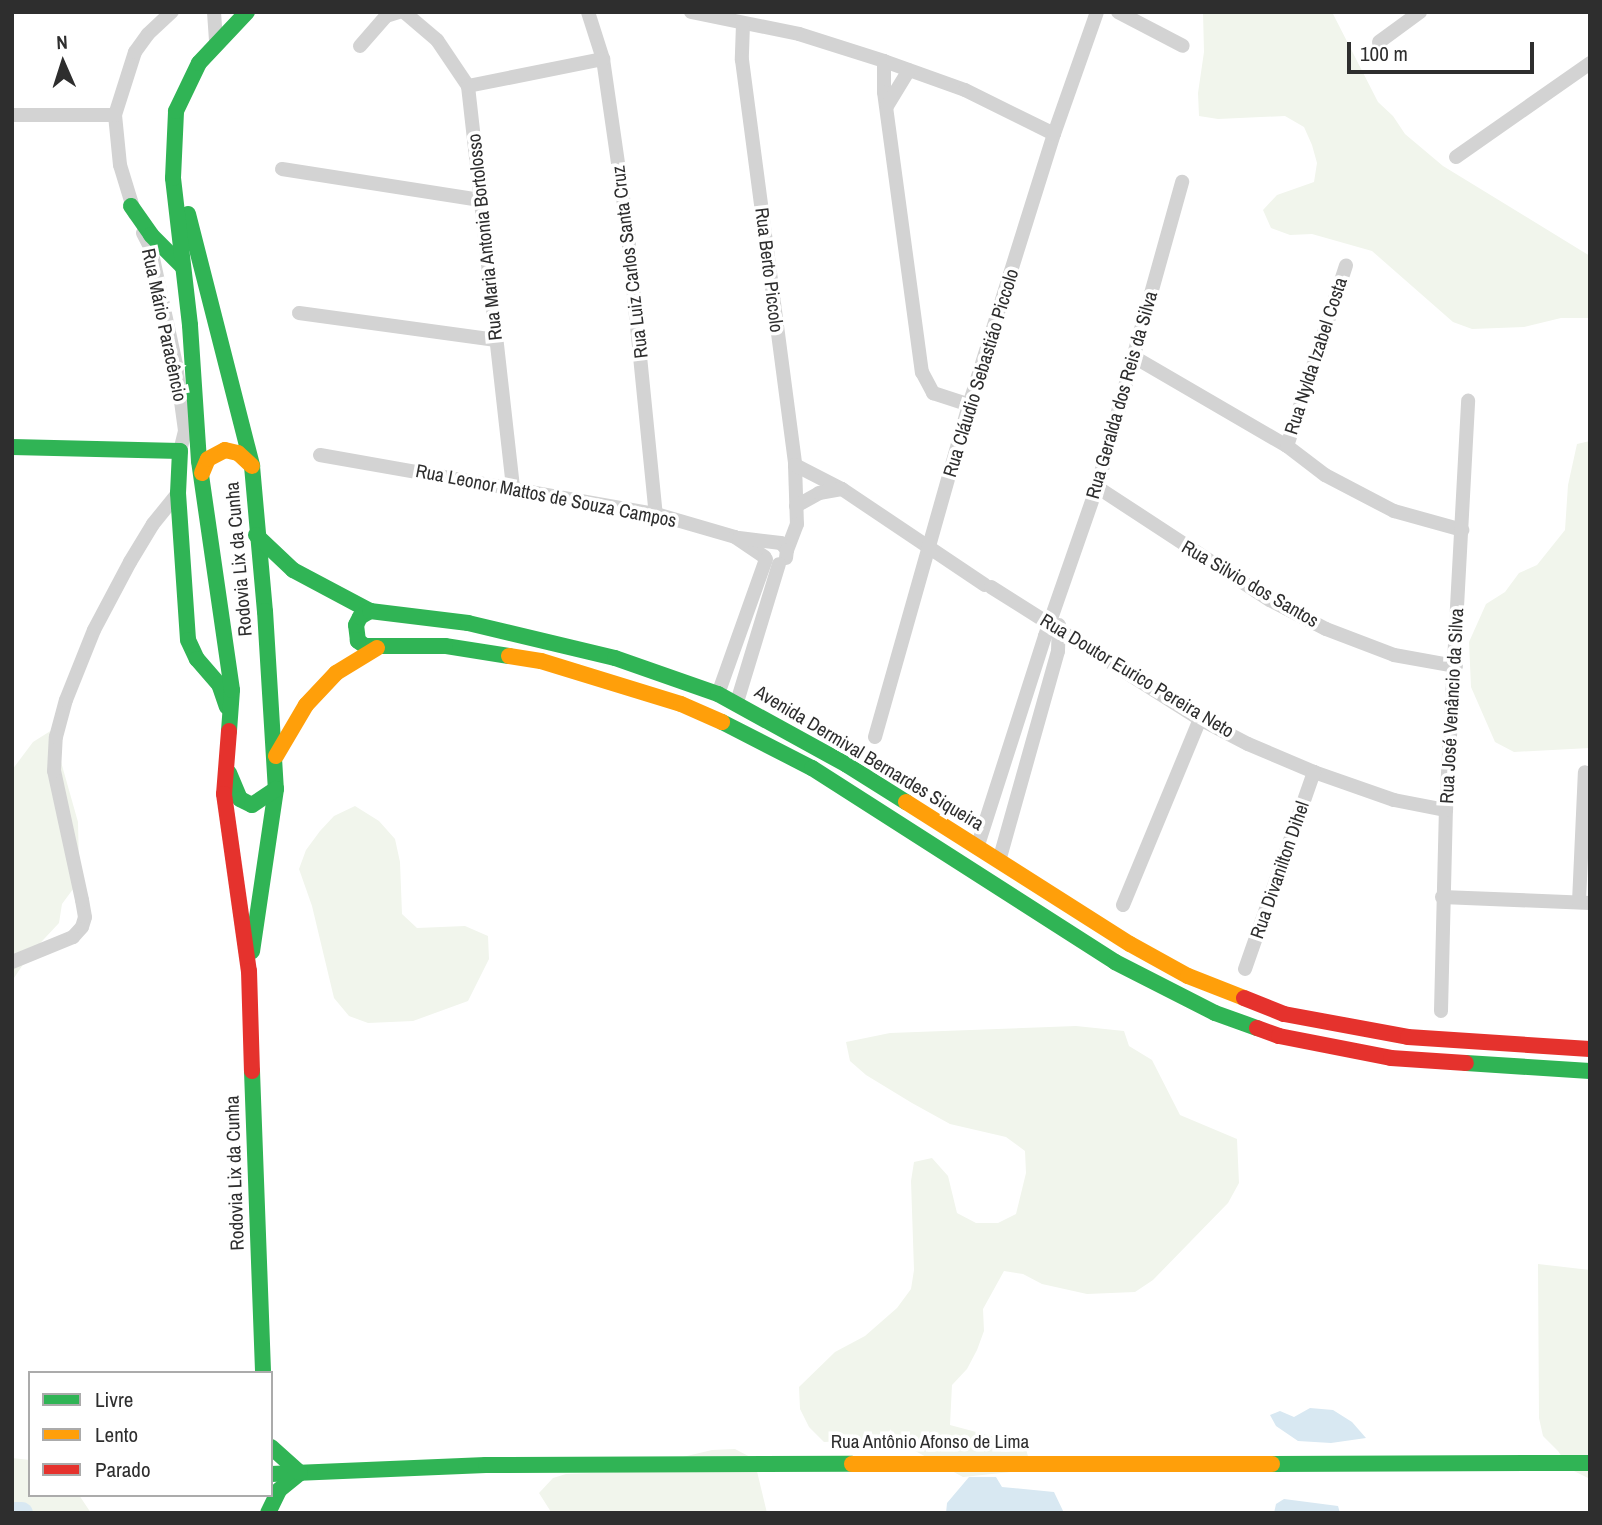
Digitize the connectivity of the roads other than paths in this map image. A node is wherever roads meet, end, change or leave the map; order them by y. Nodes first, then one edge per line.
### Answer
1 (172, 12) edge
2 (214, 12) edge
3 (247, 12) edge
4 (402, 12) edge
5 (691, 12) edge
6 (1097, 12) edge
7 (1118, 12) edge
8 (1420, 12) edge
9 (594, 15) edge
10 (743, 24) junction
11 (216, 42) junction
12 (1379, 42) dead end
13 (360, 46) dead end
14 (1183, 46) dead end
15 (603, 59) junction
16 (884, 61) junction
17 (1590, 63) edge
18 (909, 70) junction
19 (468, 86) junction
20 (887, 106) junction
21 (12, 115) edge
22 (115, 115) junction
23 (1054, 134) junction
24 (174, 150) junction
25 (1456, 157) dead end
26 (282, 169) dead end
27 (1182, 181) dead end
28 (479, 200) junction
29 (131, 206) junction
30 (1346, 265) dead end
31 (183, 267) junction
32 (299, 313) dead end
33 (496, 340) junction
34 (1134, 357) junction
35 (1468, 401) dead end
36 (969, 405) junction
37 (1287, 446) junction
38 (12, 447) edge
39 (180, 451) junction
40 (320, 455) dead end
41 (794, 465) junction
42 (252, 467) junction
43 (202, 473) junction
44 (513, 487) junction
45 (1097, 487) junction
46 (842, 489) junction
47 (178, 494) junction
48 (796, 511) junction
49 (656, 514) junction
50 (1462, 530) junction
51 (256, 535) junction
52 (734, 537) junction
53 (778, 545) junction
54 (929, 546) junction
55 (770, 560) junction
56 (370, 611) junction
57 (1054, 627) junction
58 (226, 634) junction
59 (377, 648) junction
60 (197, 659) junction
61 (1456, 666) junction
62 (718, 694) junction
63 (737, 702) junction
64 (229, 712) junction
65 (1200, 719) junction
66 (875, 737) dead end
67 (276, 755) junction
68 (225, 761) junction
69 (1314, 772) junction
70 (1585, 772) dead end
71 (276, 789) junction
72 (1446, 810) junction
73 (977, 848) junction
74 (999, 861) junction
75 (1442, 897) junction
76 (1585, 902) edge
77 (1123, 905) dead end
78 (12, 962) edge
79 (1245, 969) dead end
80 (249, 971) junction
81 (1441, 1011) dead end
82 (1590, 1049) edge
83 (1590, 1071) edge
84 (263, 1371) edge
85 (273, 1449) edge
86 (1590, 1463) edge
87 (300, 1473) junction
88 (273, 1474) edge
89 (257, 1497) edge
90 (267, 1513) edge

1 - 22 street, Rua Mário Paracêncio
2 - 11 street
3 - 11 main road, Rodovia Lix da Cunha
4 - 13 street, Rua Maria Antonia Bortolosso
4 - 19 street, Rua Maria Antonia Bortolosso
5 - 10 street
6 - 23 street, Rua Cláudio Sebastiáo Piccolo
7 - 14 street
8 - 12 street
9 - 15 street, Rua Luiz Carlos Santa Cruz
10 - 16 street
10 - 41 street, Rua Berto Piccolo
11 - 24 main road, Rodovia Lix da Cunha
15 - 19 street
15 - 49 street, Rua Luiz Carlos Santa Cruz
16 - 18 street
16 - 20 street
17 - 25 street
18 - 20 street
18 - 23 street
19 - 28 street, Rua Maria Antonia Bortolosso
20 - 36 street
21 - 22 street
22 - 29 street, Rua Mário Paracêncio
23 - 36 street, Rua Cláudio Sebastiáo Piccolo
24 - 31 main road, Rodovia Lix da Cunha
24 - 42 main road, Rodovia Lix da Cunha
26 - 28 street
27 - 34 street, Rua Geralda dos Reis da Silva
28 - 33 street, Rua Maria Antonia Bortolosso
29 - 31 main road
29 - 39 street, Rua Mário Paracêncio
30 - 37 street, Rua Nylda Izabel Costa
31 - 43 main road, Rodovia Lix da Cunha
32 - 33 street
33 - 44 street, Rua Maria Antonia Bortolosso
34 - 37 street
34 - 45 street, Rua Geralda dos Reis da Silva
35 - 50 street, Rua José Venâncio da Silva
36 - 54 street, Rua Cláudio Sebastiáo Piccolo
37 - 50 street
38 - 39 main road
39 - 47 main road
40 - 44 street, Rua Leonor Mattos de Souza Campos
41 - 46 street, Rua Doutor Eurico Pereira Neto
41 - 48 street, Rua Berto Piccolo
42 - 43 main road
42 - 51 main road, Rodovia Lix da Cunha
43 - 58 main road, Rodovia Lix da Cunha
44 - 49 street, Rua Leonor Mattos de Souza Campos
45 - 57 street, Rua Geralda dos Reis da Silva
45 - 61 street, Rua Silvio dos Santos
46 - 48 street
46 - 54 street, Rua Doutor Eurico Pereira Neto
47 - 60 main road
47 - 78 street
48 - 53 street
49 - 52 street, Rua Leonor Mattos de Souza Campos
50 - 61 street, Rua José Venâncio da Silva
51 - 56 main road
51 - 67 main road, Rodovia Lix da Cunha
52 - 53 street
52 - 55 street, Rua Leonor Mattos de Souza Campos
53 - 55 street
53 - 55 street
54 - 57 street, Rua Doutor Eurico Pereira Neto
54 - 66 street, Rua Cláudio Sebastiáo Piccolo
55 - 62 street
55 - 63 street
56 - 59 main road
56 - 62 main road, Avenida Dermival Bernardes Siqueira
57 - 65 street, Rua Doutor Eurico Pereira Neto
57 - 73 street
57 - 74 street
58 - 60 main road
58 - 64 main road, Rodovia Lix da Cunha
59 - 67 main road
59 - 83 main road, Avenida Dermival Bernardes Siqueira
60 - 64 main road
61 - 72 street, Rua José Venâncio da Silva
62 - 63 main road, Avenida Dermival Bernardes Siqueira
63 - 73 main road, Avenida Dermival Bernardes Siqueira
64 - 68 main road, Rodovia Lix da Cunha
65 - 69 street, Rua Doutor Eurico Pereira Neto
65 - 77 street
67 - 71 main road, Rodovia Lix da Cunha
68 - 71 main road
68 - 80 main road, Rodovia Lix da Cunha
69 - 72 street, Rua Doutor Eurico Pereira Neto
69 - 79 street, Rua Divanilton Dihel
70 - 76 street
71 - 80 main road, Rodovia Lix da Cunha
72 - 75 street, Rua José Venâncio da Silva
73 - 74 main road, Avenida Dermival Bernardes Siqueira
74 - 82 main road, Avenida Dermival Bernardes Siqueira
75 - 76 street
75 - 81 street, Rua José Venâncio da Silva
80 - 84 main road, Rodovia Lix da Cunha
85 - 87 main road
86 - 87 main road, Rua Antônio Afonso de Lima
87 - 88 main road, Rua Antônio Afonso de Lima
87 - 90 main road
89 - 90 main road

